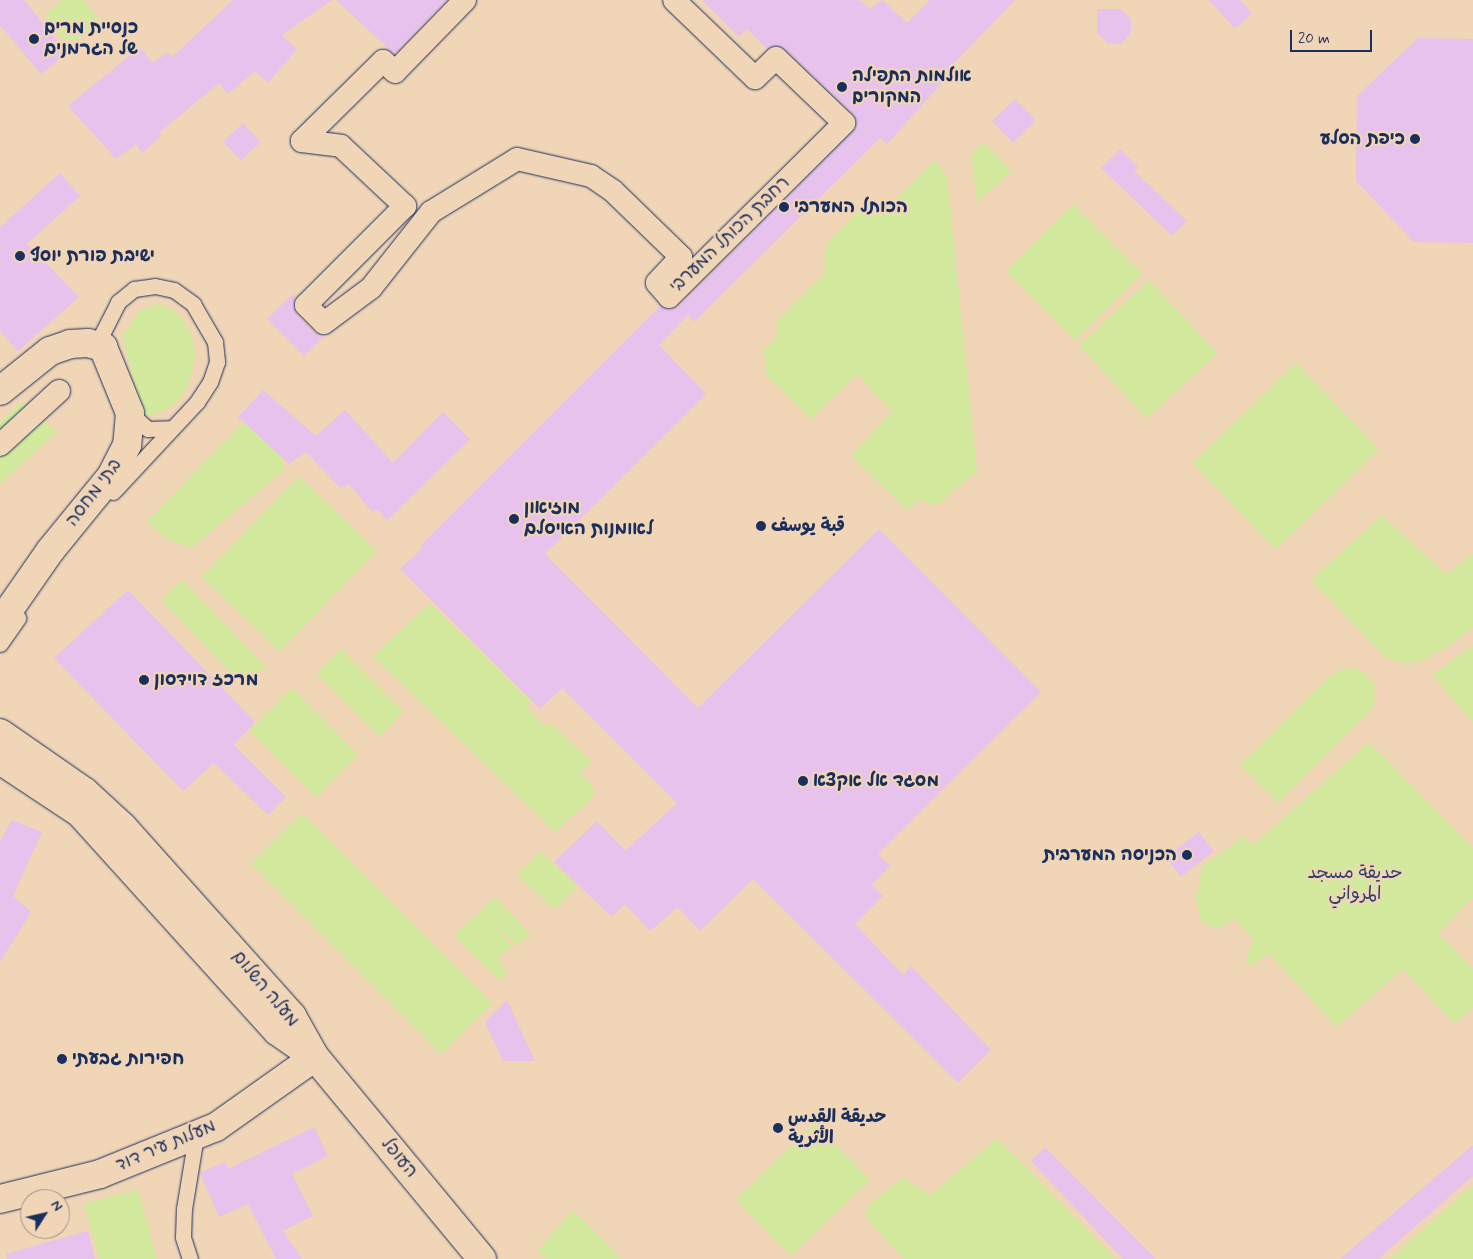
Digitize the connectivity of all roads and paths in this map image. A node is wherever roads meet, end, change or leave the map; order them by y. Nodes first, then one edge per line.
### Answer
1 (465, 0) edge
2 (674, 0) edge
3 (103, 347) junction
4 (0, 391) edge
5 (59, 391) dead end
6 (130, 413) junction
7 (171, 428) junction
8 (0, 445) edge
9 (0, 623) edge
10 (0, 644) edge
11 (0, 733) edge
12 (0, 760) edge
13 (315, 1057) junction
14 (196, 1136) junction
15 (0, 1199) edge
16 (190, 1259) edge
17 (482, 1259) edge

1 - 2 street, רחבת הכותל המערבי
3 - 4 street
3 - 6 street, בתי מחסה
3 - 7 lane
5 - 8 street
6 - 7 lane
6 - 9 street, בתי מחסה
7 - 10 lane
11 - 13 street, מעלה השלום
12 - 13 street, מעלה השלום
13 - 14 street, מעלות עיר דוד
13 - 17 street, העופל
14 - 15 street, מעלות עיר דוד
14 - 16 lane

